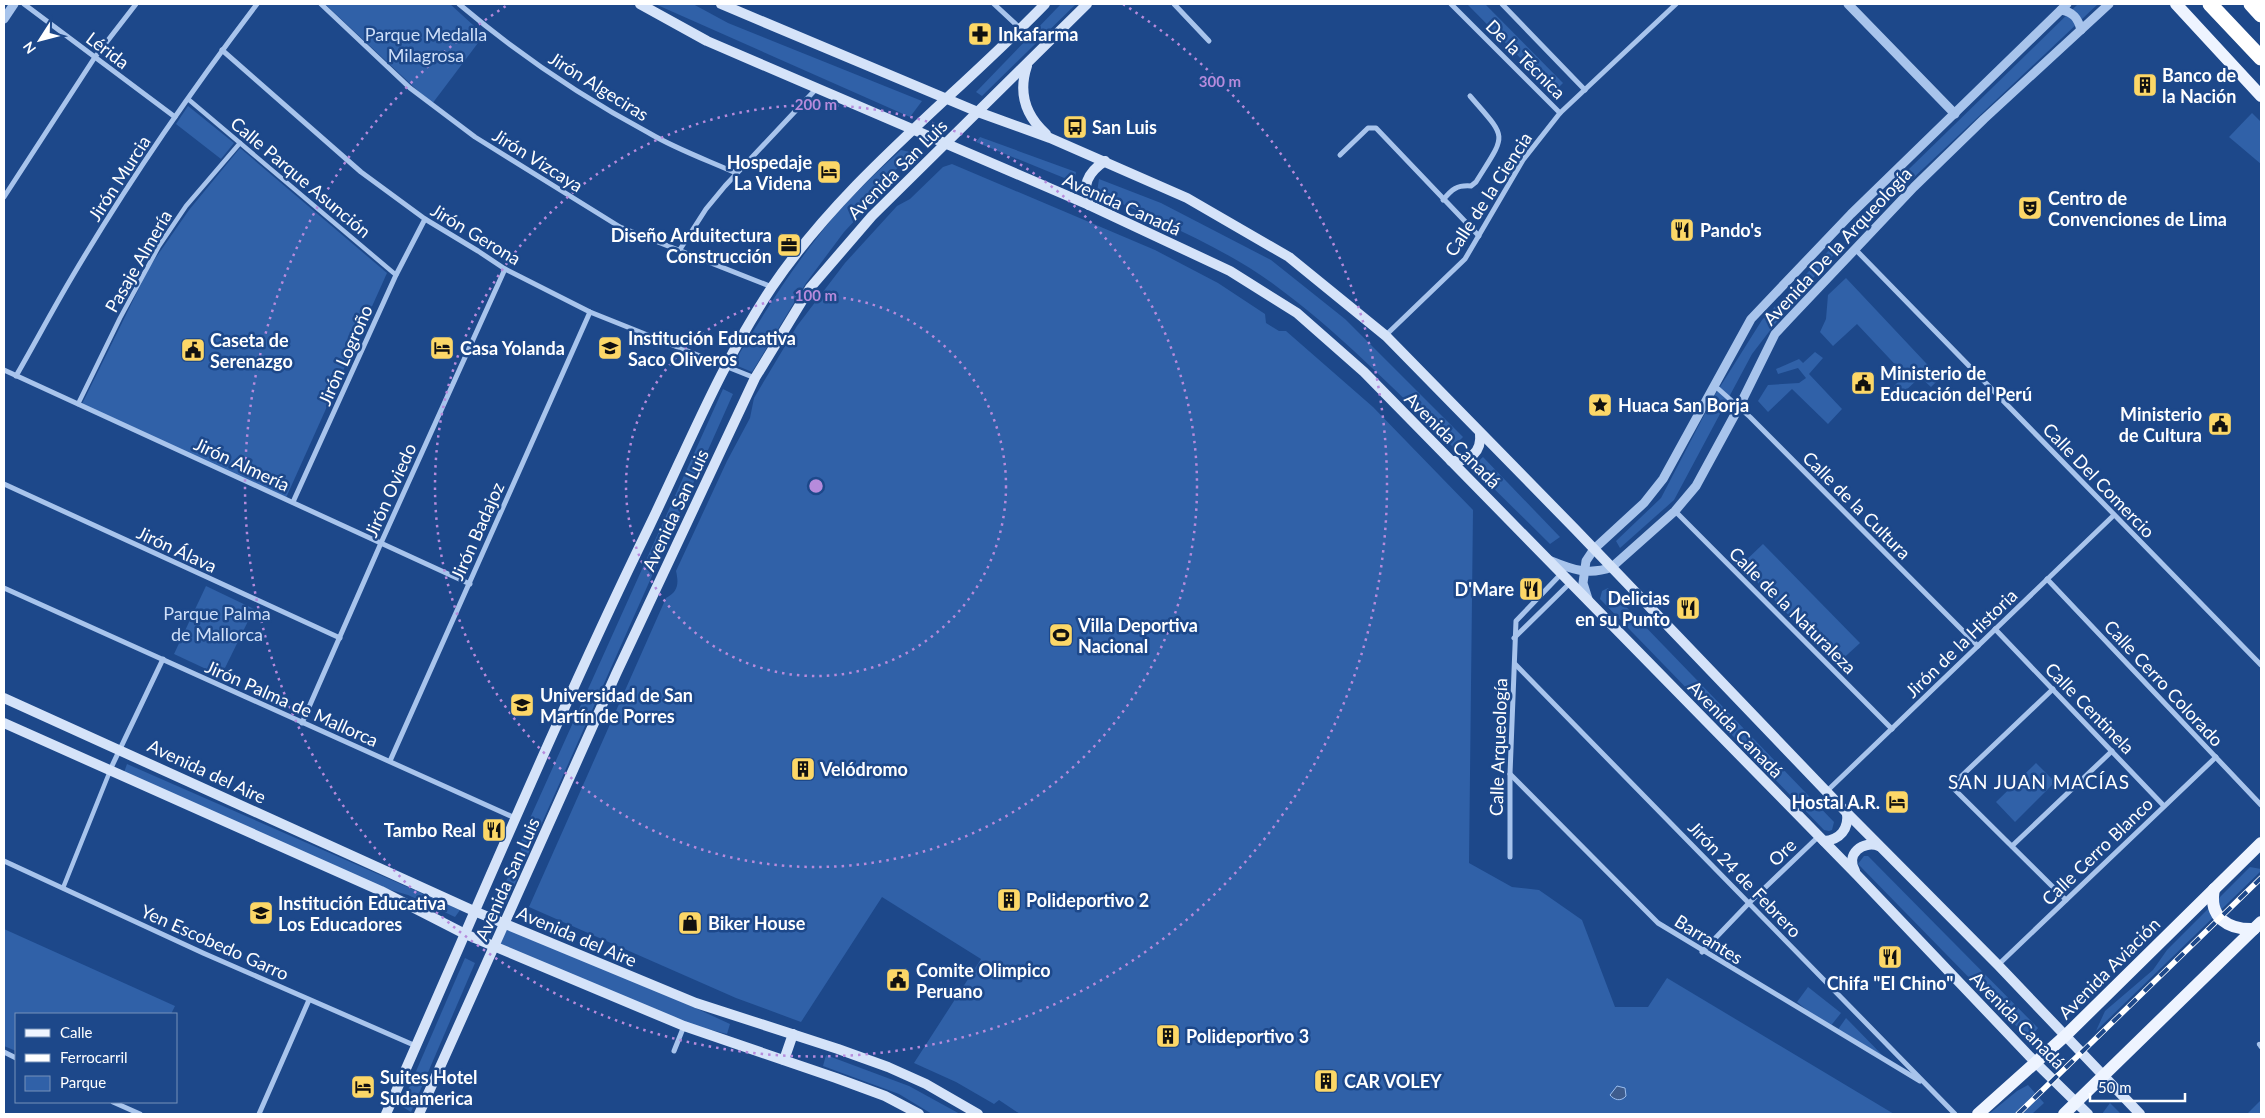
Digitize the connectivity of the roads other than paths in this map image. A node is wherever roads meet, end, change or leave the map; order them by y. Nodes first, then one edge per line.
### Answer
1 (14, 4) edge
2 (24, 4) edge
3 (136, 4) edge
4 (257, 4) edge
5 (321, 4) edge
6 (460, 4) edge
7 (640, 4) edge
8 (721, 4) edge
9 (994, 4) edge
10 (1045, 4) edge
11 (1086, 4) edge
12 (1174, 4) edge
13 (1451, 4) edge
14 (1502, 4) edge
15 (1676, 4) edge
16 (1848, 4) edge
17 (2109, 4) edge
18 (2176, 4) edge
19 (2198, 4) edge
20 (2210, 4) edge
21 (2251, 4) edge
22 (2064, 7) edge
23 (2261, 15) edge
24 (4, 19) edge
25 (1021, 29) junction
26 (2081, 30) junction
27 (1209, 41) dead end
28 (2250, 46) junction
29 (222, 50) junction
30 (95, 57) junction
31 (2261, 58) edge
32 (1028, 64) junction
33 (817, 87) junction
34 (1585, 90) junction
35 (1470, 96) dead end
36 (2261, 96) edge
37 (188, 99) junction
38 (947, 99) junction
39 (978, 112) junction
40 (1560, 113) junction
41 (1955, 114) junction
42 (175, 117) junction
43 (914, 130) junction
44 (1050, 138) junction
45 (240, 143) junction
46 (946, 143) junction
47 (1340, 155) dead end
48 (1105, 161) junction
49 (736, 173) junction
50 (4, 197) edge
51 (1444, 200) junction
52 (1089, 205) junction
53 (425, 220) junction
54 (1479, 236) junction
55 (1855, 249) junction
56 (679, 251) junction
57 (505, 269) junction
58 (396, 275) junction
59 (772, 288) junction
60 (590, 312) junction
61 (1386, 336) junction
62 (726, 367) junction
63 (4, 370) edge
64 (16, 376) junction
65 (755, 378) junction
66 (1715, 386) junction
67 (78, 404) junction
68 (1739, 407) junction
69 (1480, 433) junction
70 (1452, 461) junction
71 (4, 484) edge
72 (292, 502) junction
73 (1675, 511) junction
74 (2114, 515) junction
75 (381, 543) junction
76 (1594, 549) junction
77 (1547, 559) junction
78 (1612, 567) junction
79 (1584, 572) junction
80 (1561, 574) junction
81 (2047, 579) junction
82 (1570, 583) junction
83 (470, 584) junction
84 (4, 588) edge
85 (1589, 602) junction
86 (1995, 629) junction
87 (340, 638) junction
88 (1514, 639) junction
89 (1978, 646) junction
90 (163, 659) junction
91 (1515, 664) junction
92 (2261, 666) edge
93 (2053, 689) junction
94 (4, 698) edge
95 (4, 722) edge
96 (302, 722) junction
97 (1892, 729) junction
98 (120, 749) junction
99 (2112, 751) junction
100 (2216, 757) junction
101 (390, 761) junction
102 (110, 770) junction
103 (1510, 774) junction
104 (1827, 791) junction
105 (2261, 805) edge
106 (2164, 806) junction
107 (1847, 813) junction
108 (515, 818) junction
109 (1821, 839) junction
110 (2261, 843) edge
111 (2012, 846) junction
112 (1880, 847) junction
113 (1510, 857) dead end
114 (4, 861) edge
115 (1858, 875) junction
116 (63, 888) junction
117 (2214, 889) junction
118 (2066, 900) junction
119 (1749, 903) junction
120 (474, 912) junction
121 (504, 924) junction
122 (2258, 926) edge
123 (465, 934) junction
124 (494, 946) junction
125 (1702, 952) junction
126 (1998, 965) junction
127 (309, 1000) junction
128 (684, 1026) junction
129 (793, 1034) junction
130 (2065, 1036) junction
131 (416, 1046) junction
132 (674, 1051) dead end
133 (784, 1060) junction
134 (2036, 1063) junction
135 (2103, 1076) junction
136 (1927, 1086) junction
137 (2077, 1102) junction
138 (115, 1103) edge
139 (140, 1114) edge
140 (259, 1114) edge
141 (386, 1114) edge
142 (419, 1114) edge
143 (919, 1114) edge
144 (978, 1114) edge
145 (1955, 1114) edge
146 (1978, 1114) edge
147 (2064, 1114) edge
148 (2088, 1114) edge
149 (2140, 1114) edge

1 - 24 street
2 - 30 street, Lérida
3 - 30 street
4 - 29 street, Jirón Murcia
5 - 56 street, Jirón Vizcaya
6 - 49 street, Jirón Algeciras
7 - 33 main road, Avenida Canadá
8 - 38 main road, Avenida Canadá
9 - 25 street
10 - 25 main road, Avenida San Luis
11 - 32 main road, Avenida San Luis
12 - 27 street
13 - 40 street, De la Técnica
14 - 34 street, De la Técnica
15 - 34 street, Calle de la Ciencia
16 - 41 street
17 - 26 street, Avenida De la Arqueología
18 - 36 main road
19 - 28 highway
20 - 28 highway
21 - 23 highway
22 - 26 street
22 - 41 street, Avenida De la Arqueología
25 - 38 main road, Avenida San Luis
26 - 55 street, Avenida De la Arqueología
28 - 31 highway
29 - 37 street, Jirón Murcia
29 - 53 street, Jirón Gerona
30 - 42 street, Lérida
30 - 50 street
32 - 39 main road, Avenida San Luis
32 - 44 main road
33 - 43 main road, Avenida Canadá
33 - 49 street
34 - 40 street, Calle de la Ciencia
35 - 51 street
37 - 42 street, Jirón Murcia
37 - 45 street, Calle Parque Asunción
38 - 39 main road, Avenida Canadá
38 - 43 main road, Avenida San Luis
39 - 44 main road, Avenida Canadá
39 - 46 main road, Avenida San Luis
40 - 54 street, Calle de la Ciencia
41 - 66 street, Avenida De la Arqueología
42 - 64 street, Jirón Murcia
43 - 46 main road, Avenida Canadá
43 - 59 main road, Avenida San Luis
44 - 48 main road, Avenida Canadá
45 - 58 street, Calle Parque Asunción
45 - 67 street, Pasaje Almería
46 - 52 main road, Avenida Canadá
46 - 65 main road, Avenida San Luis
47 - 51 street
48 - 52 main road
48 - 61 main road, Avenida Canadá
49 - 56 street
51 - 54 street
52 - 70 main road, Avenida Canadá
53 - 57 street, Jirón Gerona
53 - 58 street, Jirón Logroño
54 - 61 street, Calle de la Ciencia
55 - 68 street, Avenida De la Arqueología
55 - 74 street, Calle Del Comercio
56 - 59 street, Jirón Vizcaya
57 - 60 street, Jirón Gerona
57 - 75 street, Jirón Oviedo
58 - 72 street, Jirón Logroño
59 - 62 main road, Avenida San Luis
60 - 62 street, Jirón Gerona
60 - 83 street, Jirón Badajoz
61 - 69 main road, Avenida Canadá
62 - 65 street, Jirón Gerona
62 - 108 main road, Avenida San Luis
63 - 64 street, Jirón Almería
64 - 67 street, Jirón Almería
65 - 121 main road, Avenida San Luis
66 - 68 street, Calle de la Cultura
66 - 76 street, Avenida De la Arqueología
67 - 72 street, Jirón Almería
68 - 73 street, Avenida De la Arqueología
68 - 89 street, Calle de la Cultura
69 - 70 main road
69 - 76 main road, Avenida Canadá
70 - 77 main road, Avenida Canadá
71 - 87 street, Jirón Álava
72 - 75 street, Jirón Almería
73 - 78 street, Avenida De la Arqueología
73 - 97 street, Calle de la Naturaleza
74 - 81 street, Jirón de la Historia
74 - 92 street, Calle Del Comercio
75 - 83 street, Jirón Almería
75 - 87 street, Jirón Oviedo
76 - 78 main road, Avenida Canadá
76 - 79 street, Avenida De la Arqueología
77 - 79 street, Avenida De la Arqueología
77 - 80 main road, Avenida Canadá
78 - 79 street, Avenida De la Arqueología
78 - 104 main road, Avenida Canadá
79 - 85 street
80 - 82 main road, Avenida Canadá
80 - 88 street, Calle Arqueología
81 - 86 street, Jirón de la Historia
81 - 100 street, Calle Cerro Colorado
82 - 85 main road, Avenida Canadá
82 - 88 street
83 - 101 street, Jirón Badajoz
84 - 90 street, Jirón Palma de Mallorca
85 - 109 main road, Avenida Canadá
86 - 89 street, Jirón de la Historia
86 - 93 street, Calle Centinela
87 - 96 street, Jirón Oviedo
88 - 91 street, Calle Arqueología
89 - 97 street, Jirón de la Historia
90 - 96 street, Jirón Palma de Mallorca
90 - 98 street
91 - 103 street, Calle Arqueología
91 - 119 street, Jirón 24 de Febrero
93 - 99 street, Calle Centinela
93 - 111 street
94 - 98 main road, Avenida del Aire
95 - 102 main road
96 - 101 street, Jirón Palma de Mallorca
97 - 104 street, Jirón de la Historia
98 - 102 street
98 - 120 main road, Avenida del Aire
99 - 106 street, Calle Centinela
99 - 111 street
100 - 105 street, Calle Cerro Colorado
100 - 106 street, Calle Cerro Blanco
101 - 108 street, Jirón Palma de Mallorca
102 - 116 street
102 - 123 main road
103 - 113 street, Calle Arqueología
103 - 125 street, Barrantes
104 - 107 main road, Avenida Canadá
106 - 118 street, Calle Cerro Blanco
107 - 109 main road
107 - 112 main road, Avenida Canadá
108 - 120 main road, Avenida San Luis
109 - 115 main road, Avenida Canadá
109 - 119 street, Ore
110 - 117 main road, Avenida Aviación
111 - 118 street
112 - 115 main road
112 - 126 main road, Avenida Canadá
114 - 116 street, Yen Escobedo Garro
115 - 134 main road, Avenida Canadá
116 - 127 street, Yen Escobedo Garro
117 - 122 main road
117 - 130 main road, Avenida Aviación
118 - 126 street, Calle Cerro Blanco
119 - 125 street, Ore
119 - 136 street, Jirón 24 de Febrero
120 - 121 main road, Avenida del Aire
120 - 123 main road, Avenida San Luis
121 - 124 main road, Avenida San Luis
121 - 129 main road, Avenida del Aire
122 - 135 main road
123 - 124 main road
123 - 131 main road, Avenida San Luis
124 - 128 main road
124 - 142 main road, Avenida San Luis
125 - 136 street, Barrantes
126 - 130 main road, Avenida Canadá
127 - 131 street, Yen Escobedo Garro
127 - 140 street
128 - 132 street
128 - 133 main road
129 - 133 main road
129 - 144 main road, Avenida del Aire
130 - 134 main road, Avenida Aviación
130 - 135 main road, Avenida Canadá
131 - 141 main road, Avenida San Luis
133 - 143 main road
134 - 137 main road, Avenida Canadá
134 - 146 main road, Avenida Aviación
135 - 137 main road
135 - 149 main road, Avenida Canadá
136 - 145 street, Jirón 24 de Febrero
137 - 147 main road
137 - 148 main road, Avenida Canadá
138 - 139 street

